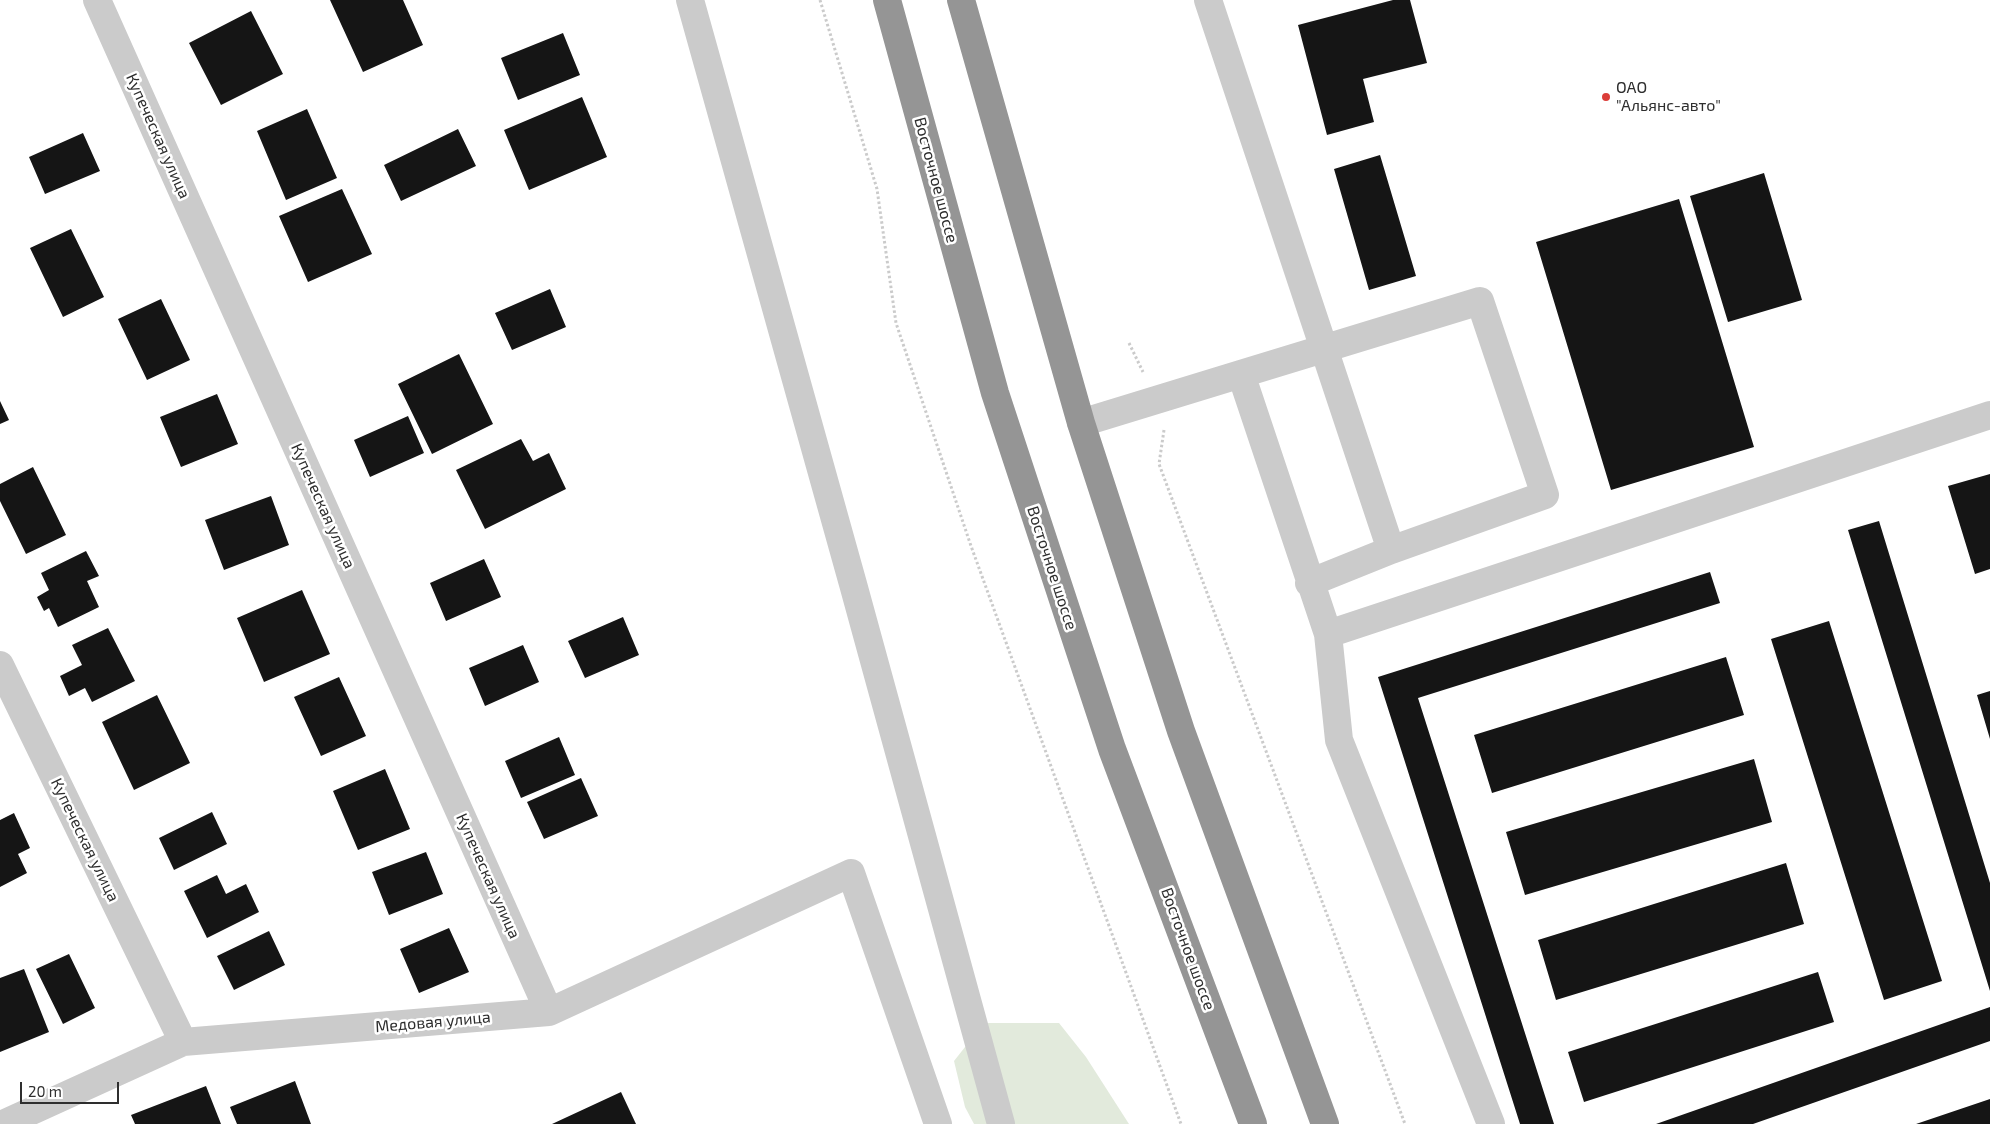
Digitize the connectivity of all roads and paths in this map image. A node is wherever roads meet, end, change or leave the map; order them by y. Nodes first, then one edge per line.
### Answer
1 (97, 0) edge
2 (690, 0) edge
3 (820, 0) edge
4 (887, 0) edge
5 (960, 0) edge
6 (1208, 0) edge
7 (1129, 343) dead end
8 (1324, 349) junction
9 (1241, 374) junction
10 (1156, 401) junction
11 (1990, 415) edge
12 (1081, 423) junction
13 (1391, 550) junction
14 (1309, 583) junction
15 (1328, 634) junction
16 (0, 665) edge
17 (549, 1012) junction
18 (183, 1042) junction
19 (3, 1124) edge
20 (938, 1124) edge
21 (1001, 1124) edge
22 (1181, 1124) edge
23 (1252, 1124) edge
24 (1325, 1124) edge
25 (1405, 1124) edge
26 (1491, 1124) edge

1 - 17 street, Купеческая улица
2 - 21 street
3 - 22 path
4 - 23 highway, Восточное шоссе
5 - 12 highway
6 - 8 street
7 - 10 path
8 - 9 street
8 - 13 street
8 - 13 street
9 - 10 street
9 - 14 street
10 - 12 street
10 - 25 path
11 - 15 street
12 - 24 highway
13 - 14 street
14 - 15 street
15 - 26 street
16 - 18 street, Купеческая улица
17 - 18 street, Медовая улица
17 - 20 street, Медовая улица
18 - 19 street, Медовая улица

